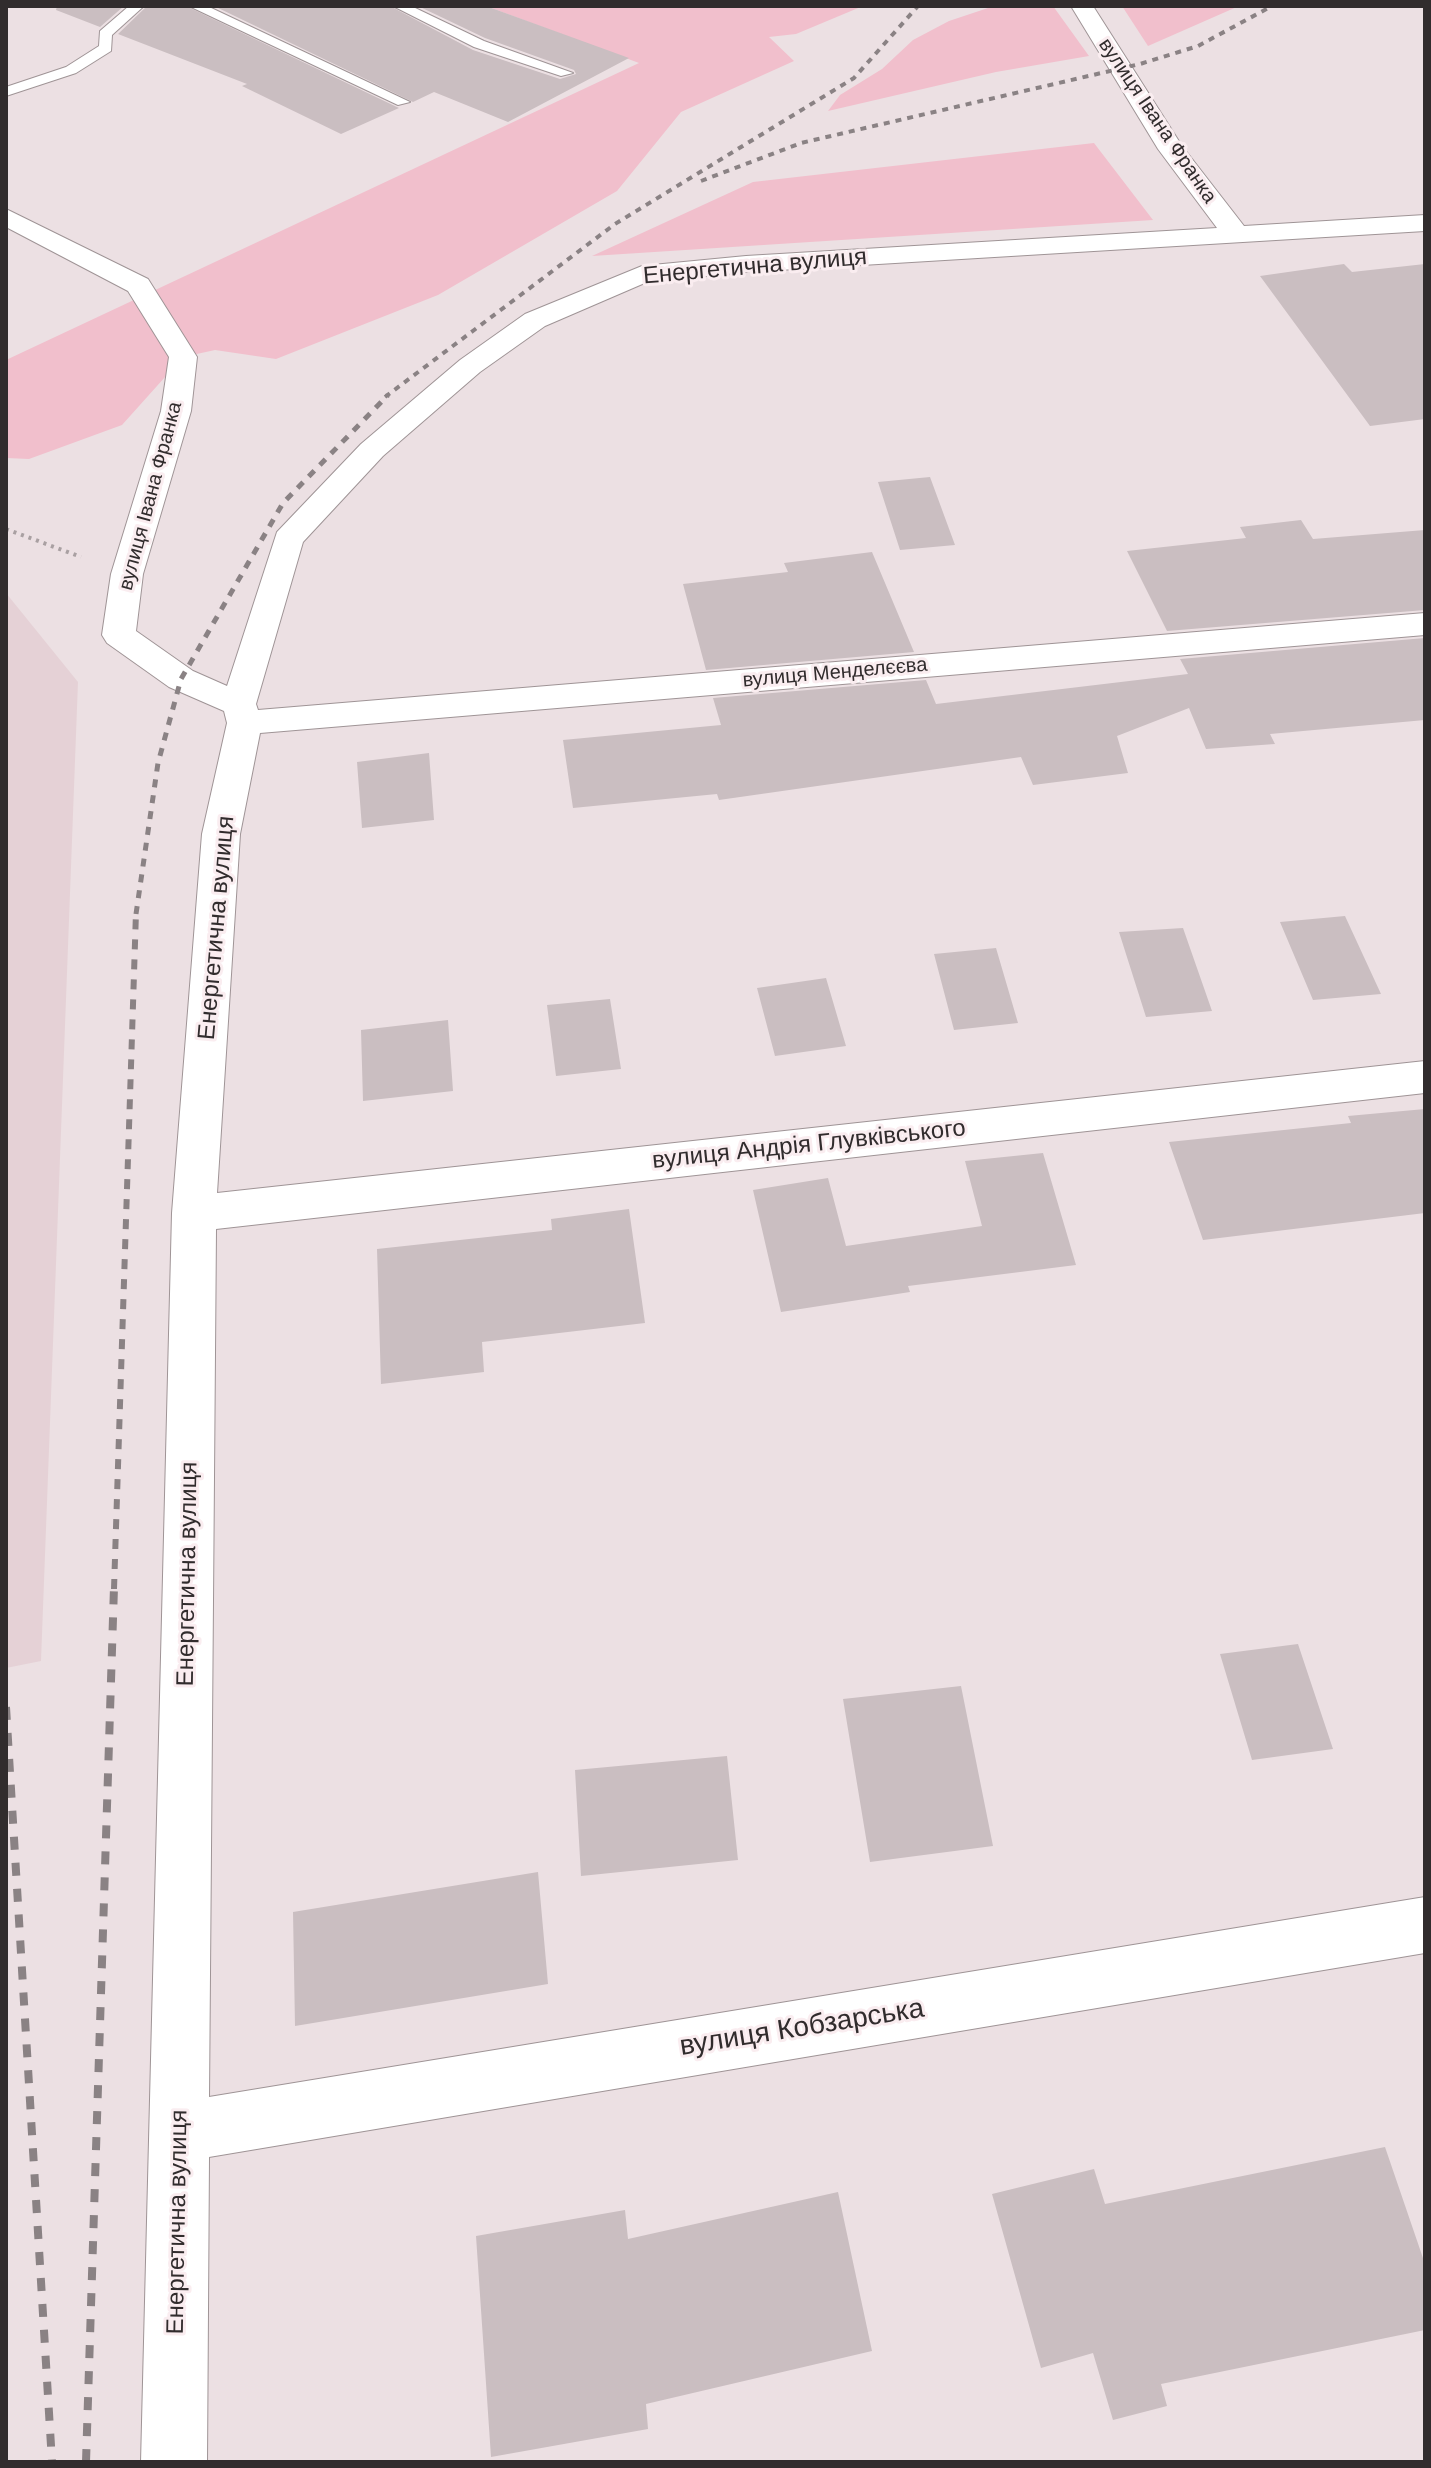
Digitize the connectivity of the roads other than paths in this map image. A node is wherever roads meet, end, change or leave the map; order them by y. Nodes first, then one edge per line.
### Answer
1 (137, 6) edge
2 (196, 6) edge
3 (400, 6) edge
4 (1082, 6) edge
5 (566, 73) dead end
6 (6, 92) edge
7 (403, 102) dead end
8 (6, 217) edge
9 (1425, 223) edge
10 (1236, 234) junction
11 (1425, 624) edge
12 (242, 713) junction
13 (1425, 1077) edge
14 (194, 1213) junction
15 (1425, 1925) edge
16 (179, 2132) junction
17 (174, 2462) edge

1 - 6 lane
2 - 7 lane
3 - 5 lane
4 - 10 street, вулиця Івана Франка
8 - 12 street, вулиця Івана Франка
9 - 10 street, Енергетична вулиця
10 - 12 street, Енергетична вулиця
11 - 12 street, вулиця Менделєєва
12 - 14 street, Енергетична вулиця
13 - 14 street, вулиця Андрія Глувківського
14 - 16 street, Енергетична вулиця
15 - 16 street, вулиця Кобзарська
16 - 17 street, Енергетична вулиця

